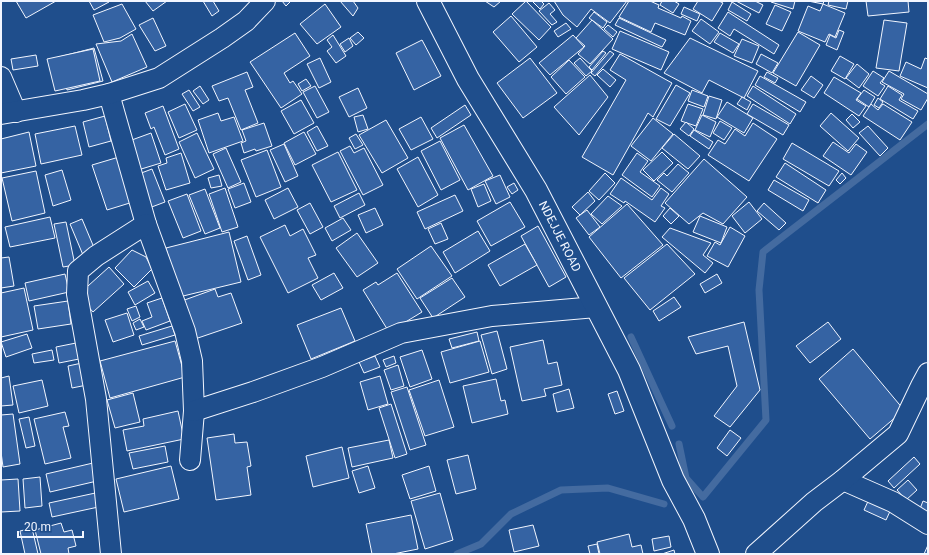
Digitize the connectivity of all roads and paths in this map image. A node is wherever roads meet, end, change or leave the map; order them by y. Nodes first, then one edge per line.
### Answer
1 (265, 1) edge
2 (428, 1) edge
3 (1, 77) edge
4 (109, 94) junction
5 (8, 113) edge
6 (146, 224) junction
7 (596, 307) junction
8 (928, 373) edge
9 (194, 411) junction
10 (190, 460) dead end
11 (843, 480) junction
12 (928, 524) edge
13 (111, 554) edge
14 (708, 554) edge
15 (756, 554) edge

1 - 4 street
2 - 7 street, NDEJJE ROAD
3 - 5 street
4 - 5 street
4 - 6 street
6 - 9 street
6 - 13 street
7 - 9 street
7 - 14 street, NDEJJE ROAD
8 - 11 street
9 - 10 street
11 - 12 street
11 - 15 street

